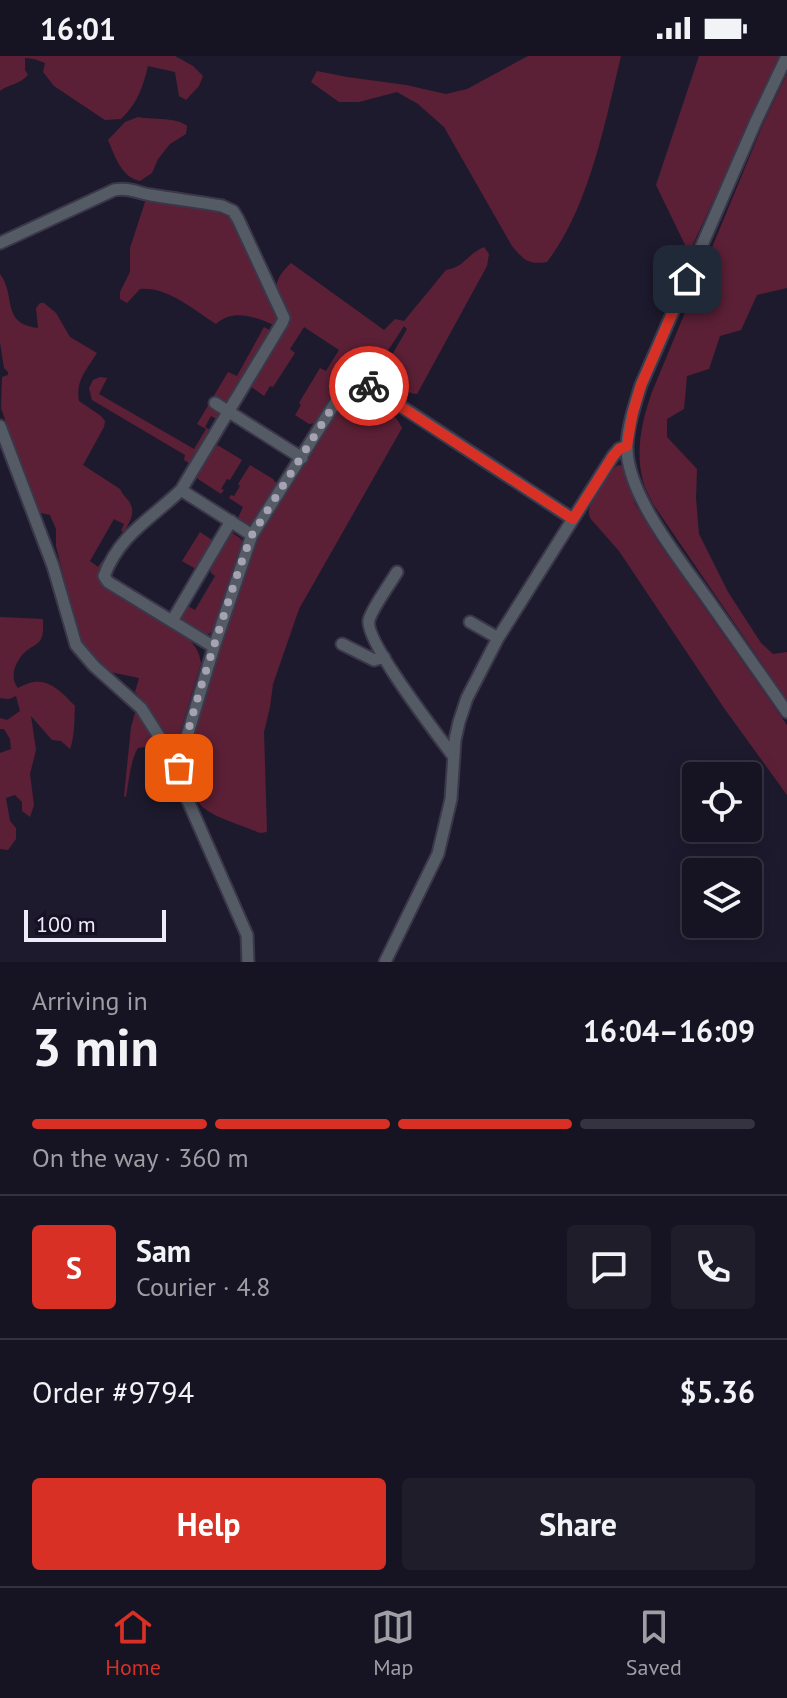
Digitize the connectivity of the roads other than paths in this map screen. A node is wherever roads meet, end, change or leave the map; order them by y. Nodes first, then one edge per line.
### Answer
1 (787, 56) edge
2 (0, 243) edge
3 (215, 403) dead end
4 (229, 412) junction
5 (0, 426) edge
6 (627, 446) junction
7 (302, 458) junction
8 (181, 490) junction
9 (573, 519) junction
10 (231, 521) junction
11 (252, 535) junction
12 (397, 572) dead end
13 (172, 621) junction
14 (470, 622) dead end
15 (498, 638) junction
16 (342, 644) dead end
17 (214, 647) junction
18 (384, 657) junction
19 (787, 712) edge
20 (455, 757) junction
21 (179, 768) junction
22 (248, 962) edge
23 (385, 962) edge

1 - 6 street
2 - 4 street
3 - 4 street
4 - 7 street
4 - 8 street
5 - 21 street
6 - 9 street
6 - 19 street
7 - 9 street
7 - 11 street
8 - 10 street
8 - 13 street
9 - 15 street
10 - 11 street
10 - 13 street
11 - 17 street
12 - 18 street
13 - 17 street
14 - 15 street
15 - 20 street
16 - 18 street
17 - 21 street
18 - 20 street
20 - 23 street
21 - 22 street

